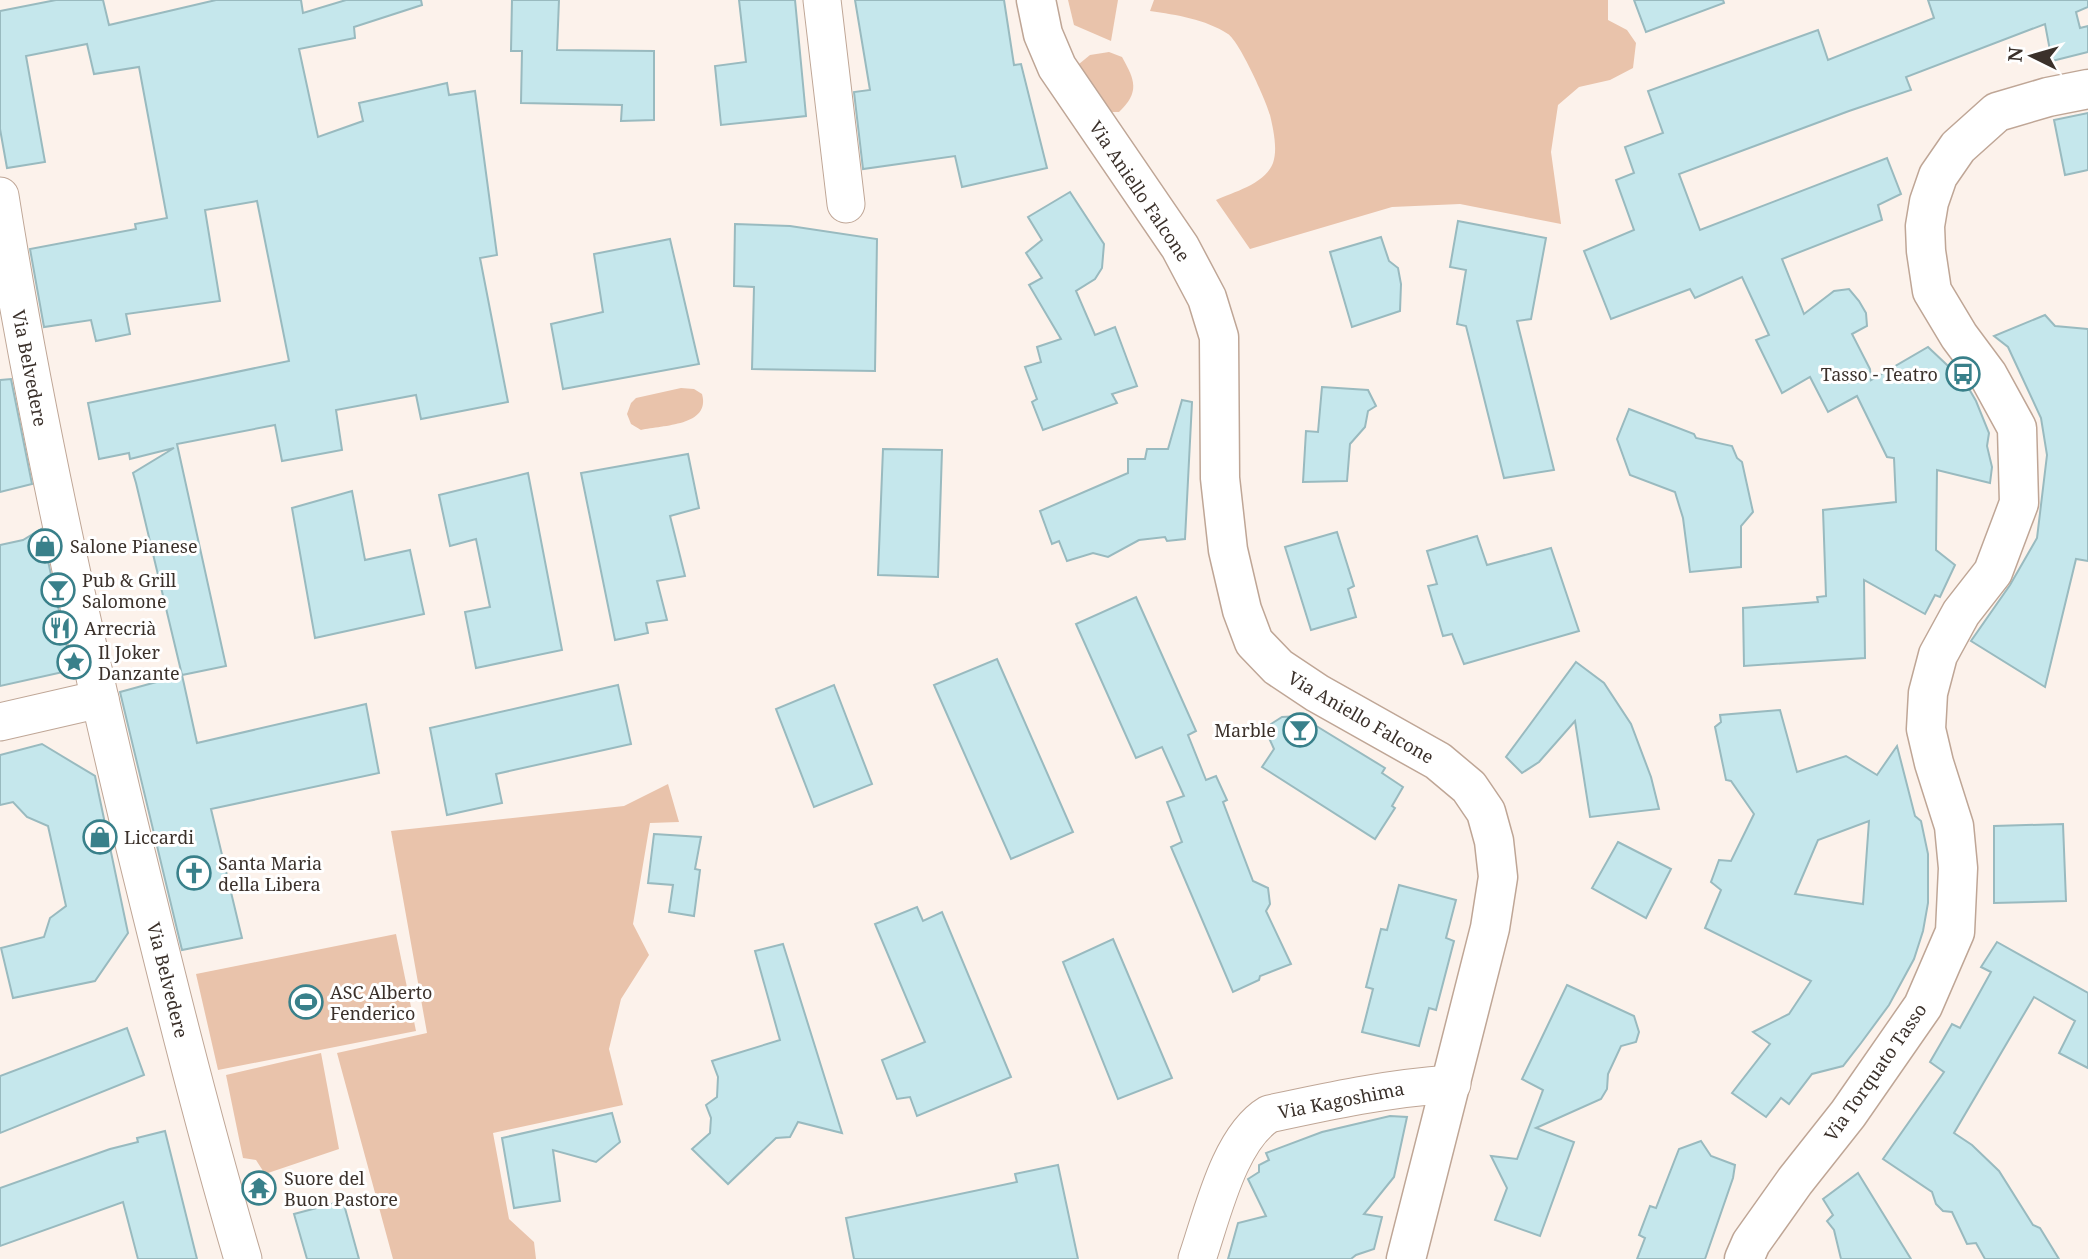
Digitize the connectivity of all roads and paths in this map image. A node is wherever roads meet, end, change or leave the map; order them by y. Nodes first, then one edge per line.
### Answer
1 (822, 0) edge
2 (1036, 0) edge
3 (2088, 89) edge
4 (0, 196) edge
5 (846, 204) dead end
6 (100, 699) junction
7 (0, 722) edge
8 (1452, 1084) junction
9 (243, 1259) edge
10 (1197, 1259) edge
11 (1406, 1259) edge
12 (1744, 1259) edge

1 - 5 street
2 - 8 street, Via Aniello Falcone
3 - 12 street, Via Torquato Tasso
4 - 6 street, Via Belvedere
6 - 7 street
6 - 9 street, Via Belvedere
8 - 10 street, Via Kagoshima
8 - 11 street, Via Aniello Falcone

